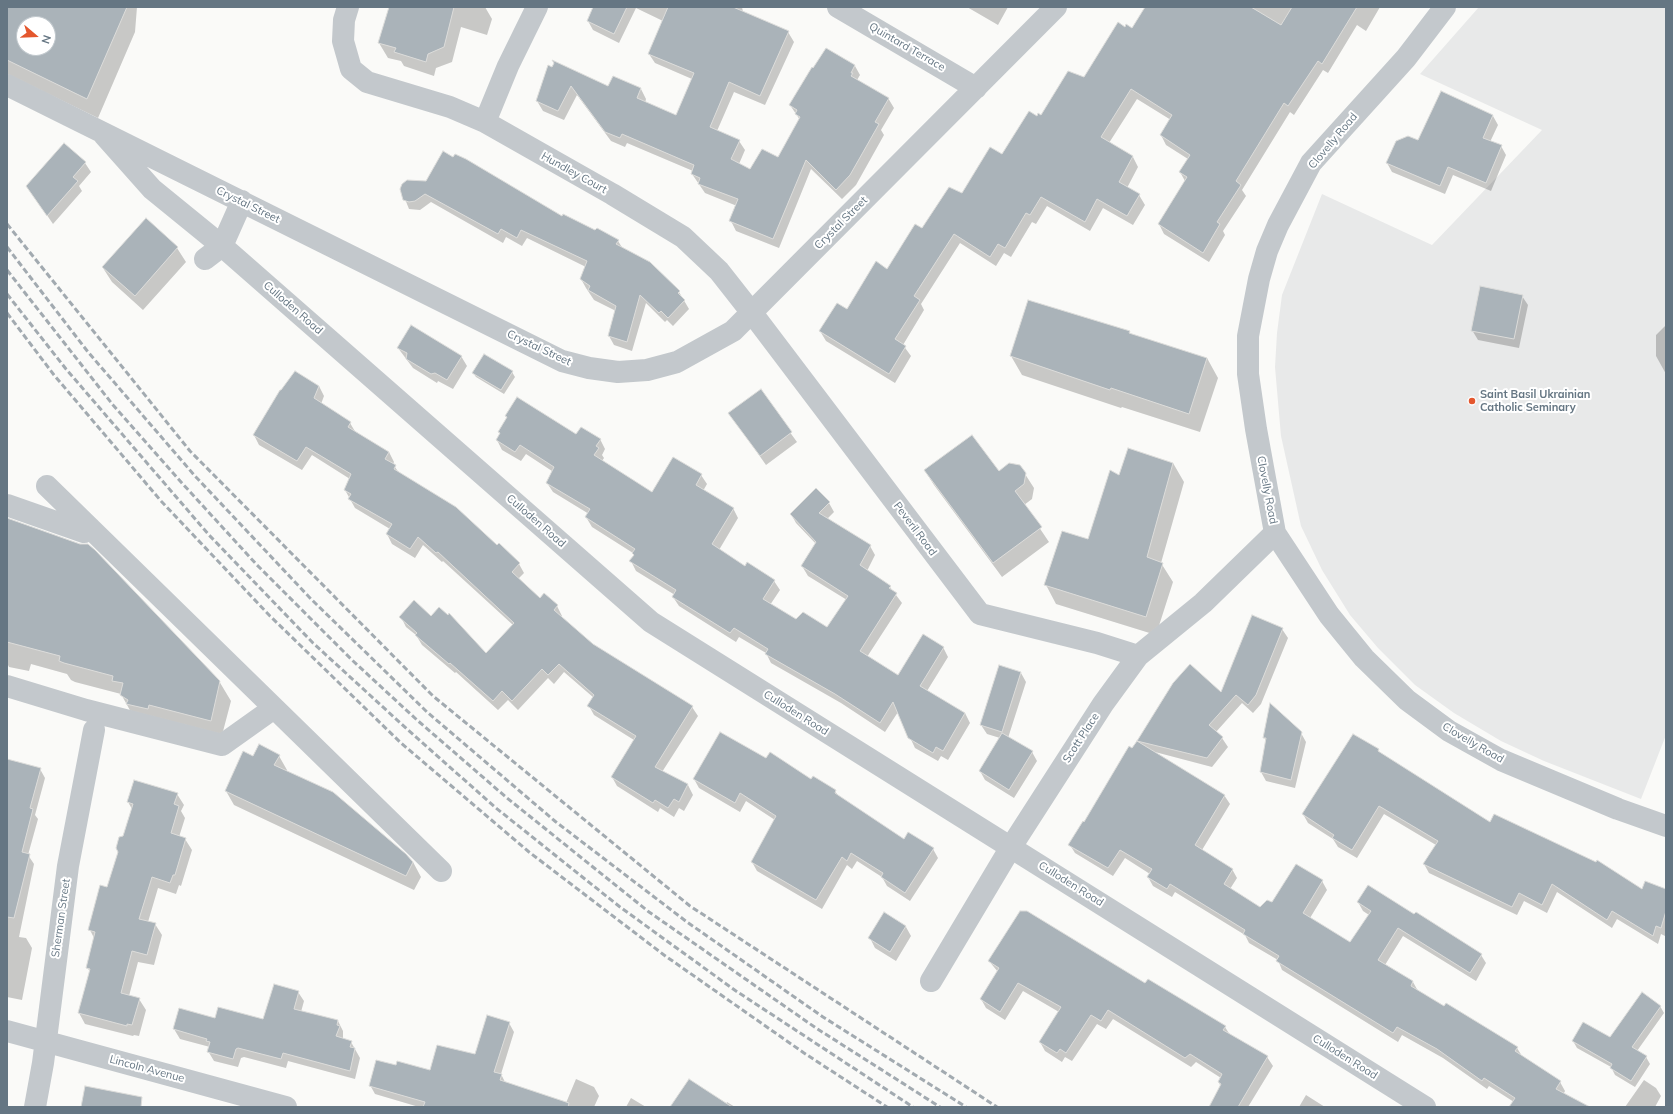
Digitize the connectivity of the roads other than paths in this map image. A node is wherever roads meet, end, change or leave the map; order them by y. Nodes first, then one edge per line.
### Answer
1 (348, 7) edge
2 (536, 7) edge
3 (838, 7) edge
4 (1056, 7) edge
5 (1445, 7) edge
6 (7, 86) edge
7 (976, 88) junction
8 (485, 122) junction
9 (104, 135) junction
10 (242, 201) junction
11 (214, 252) junction
12 (752, 313) junction
13 (47, 486) dead end
14 (7, 505) edge
15 (90, 528) junction
16 (1275, 533) junction
17 (1138, 656) junction
18 (7, 686) edge
19 (274, 708) junction
20 (94, 730) dead end
21 (1666, 826) edge
22 (1011, 847) junction
23 (441, 871) dead end
24 (931, 981) dead end
25 (7, 1031) edge
26 (45, 1041) junction
27 (35, 1107) edge
28 (286, 1107) edge
29 (1425, 1107) edge

1 - 8 street, Hundley Court
2 - 8 street
3 - 7 street, Quintard Terrace
4 - 7 street, Crystal Street
5 - 16 street, Clovelly Road
6 - 9 street, Crystal Street
7 - 12 street, Crystal Street
8 - 12 street, Hundley Court
9 - 10 street, Crystal Street
9 - 11 street, Culloden Road
10 - 11 street
10 - 12 street, Crystal Street
11 - 22 street, Culloden Road
12 - 17 street, Peveril Road
13 - 15 street
14 - 15 street
15 - 19 street
16 - 17 street, Scott Place
16 - 21 street, Clovelly Road
17 - 22 street, Scott Place
18 - 19 street
19 - 23 street
20 - 26 street, Sherman Street
22 - 24 street, Scott Place
22 - 29 street, Culloden Road
25 - 26 street, Lincoln Avenue
26 - 27 street, Sherman Street
26 - 28 street, Lincoln Avenue

